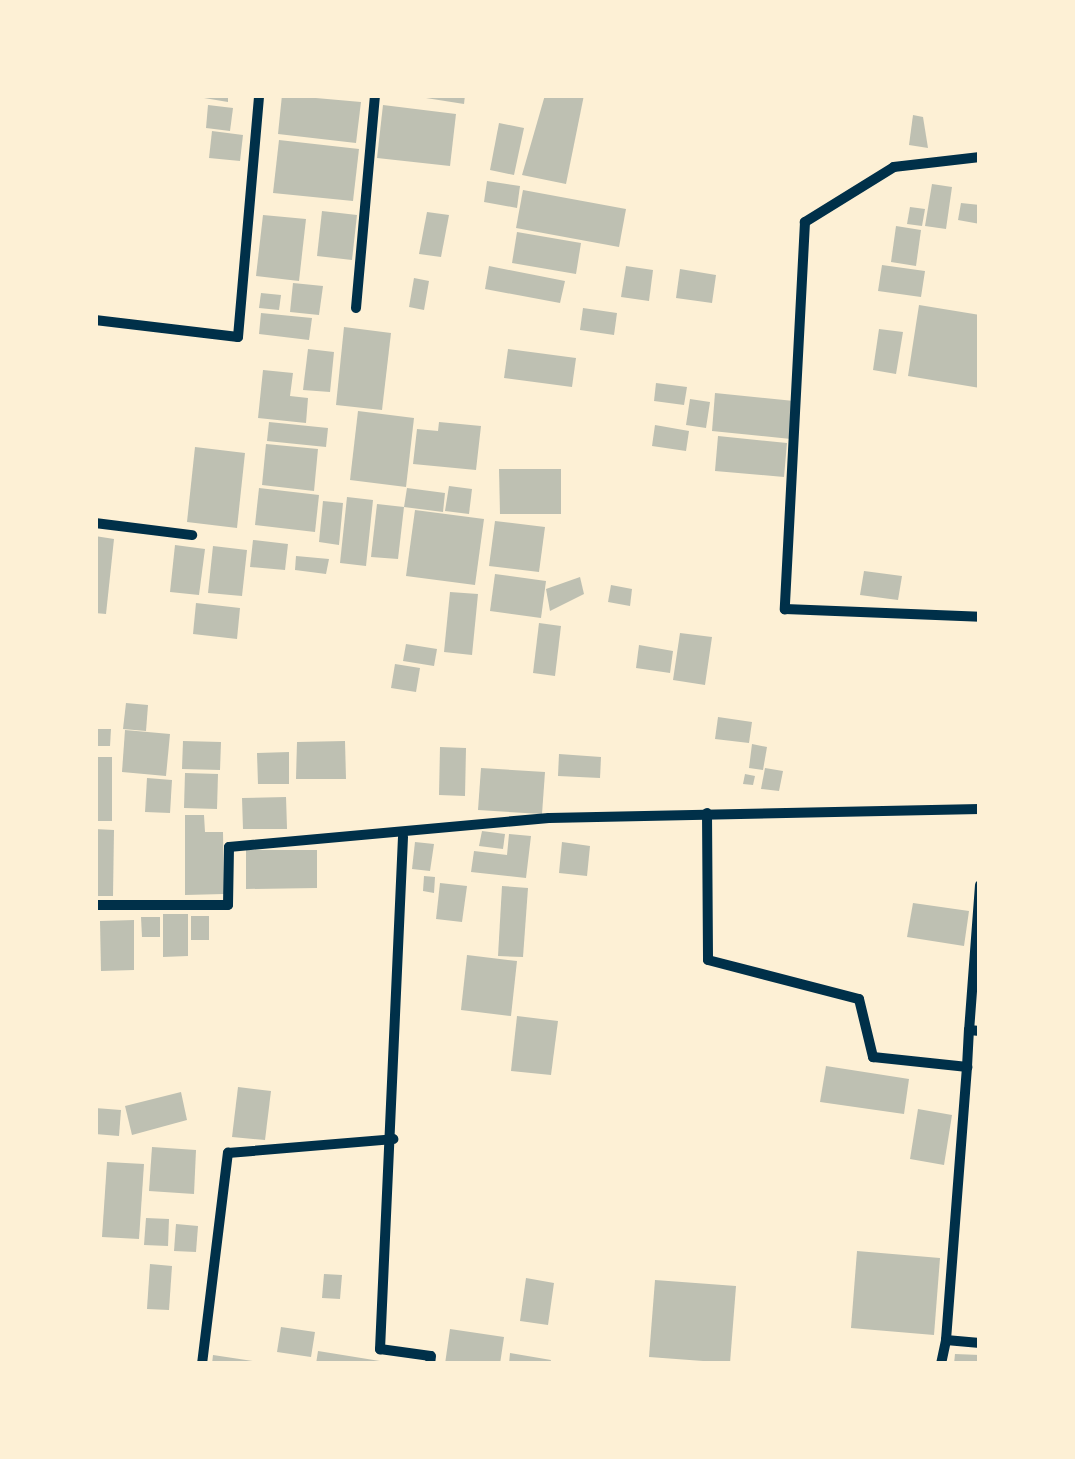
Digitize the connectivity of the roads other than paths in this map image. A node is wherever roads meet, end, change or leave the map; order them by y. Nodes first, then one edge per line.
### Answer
1 (259, 95) edge
2 (374, 95) edge
3 (980, 157) edge
4 (356, 308) dead end
5 (95, 320) edge
6 (95, 523) edge
7 (192, 535) dead end
8 (980, 617) edge
9 (980, 809) edge
10 (706, 813) junction
11 (403, 837) junction
12 (980, 885) edge
13 (95, 905) edge
14 (975, 1031) edge
15 (967, 1067) junction
16 (393, 1139) junction
17 (946, 1340) junction
18 (980, 1343) edge
19 (202, 1364) edge
20 (430, 1364) edge
21 (940, 1364) edge

1 - 5 street
2 - 4 street
3 - 8 street
6 - 7 street
9 - 10 street
10 - 11 street
10 - 15 street
11 - 13 street
11 - 16 street
12 - 14 street
14 - 15 street
15 - 17 street
16 - 19 street
16 - 20 street
17 - 18 street
17 - 21 street

